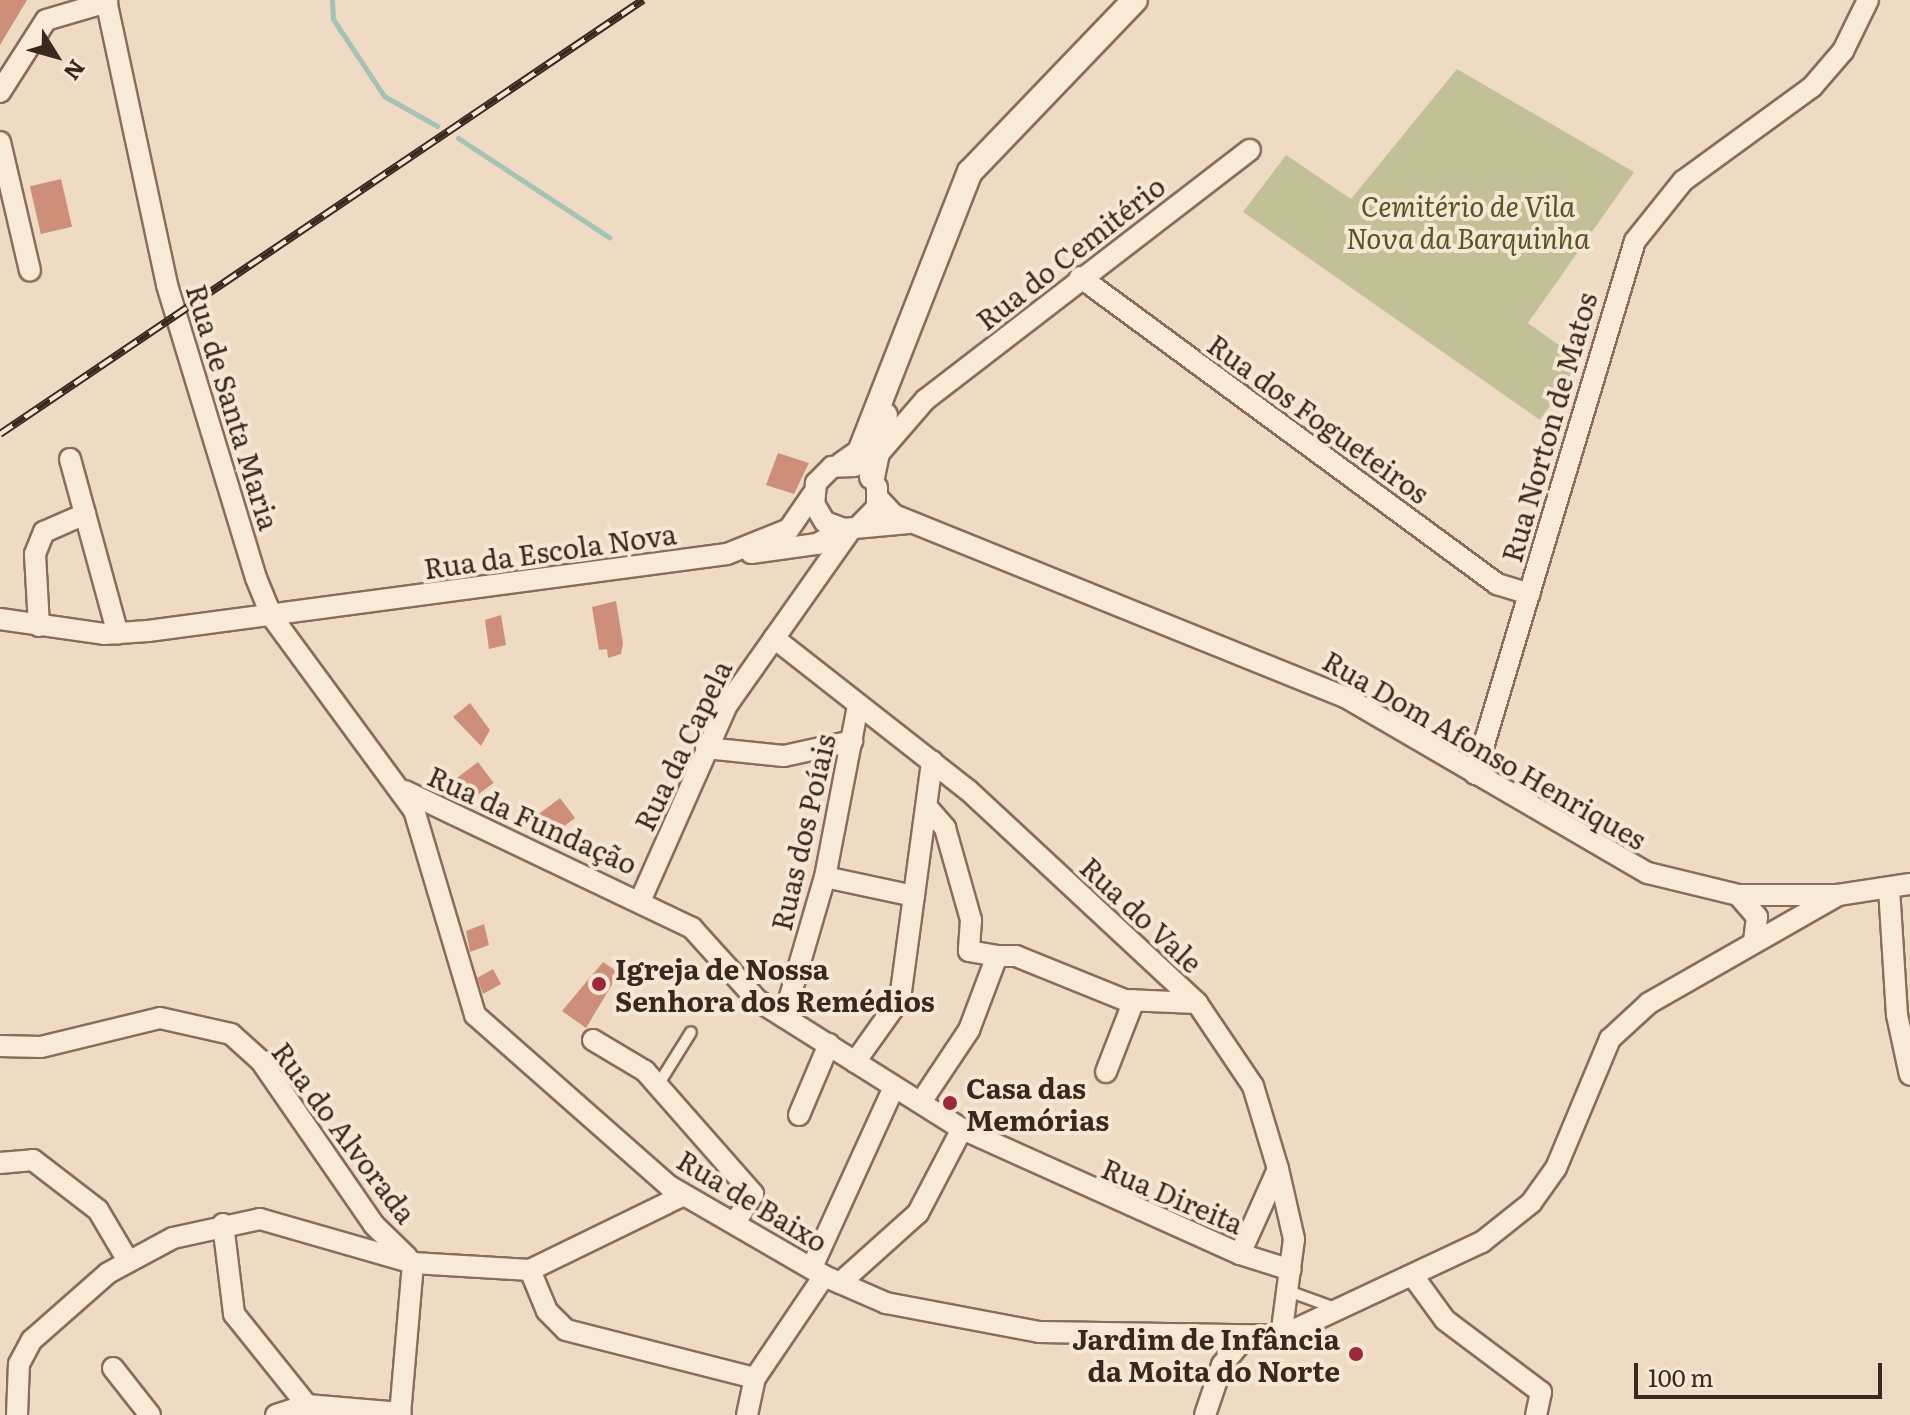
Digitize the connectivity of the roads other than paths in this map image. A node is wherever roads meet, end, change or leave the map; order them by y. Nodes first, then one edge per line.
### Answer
1 (1135, 0) edge
2 (1868, 0) edge
3 (106, 1) edge
4 (0, 92) edge
5 (0, 142) edge
6 (1250, 150) dead end
7 (30, 271) dead end
8 (1080, 277) junction
9 (888, 385) junction
10 (925, 400) junction
11 (70, 459) dead end
12 (868, 475) junction
13 (813, 494) junction
14 (85, 514) junction
15 (913, 523) junction
16 (851, 528) junction
17 (817, 544) junction
18 (727, 554) junction
19 (814, 586) junction
20 (1529, 594) junction
21 (272, 617) junction
22 (0, 619) edge
23 (39, 626) junction
24 (118, 634) junction
25 (774, 638) junction
26 (858, 705) junction
27 (852, 741) junction
28 (706, 748) junction
29 (932, 761) junction
30 (1475, 774) junction
31 (402, 789) junction
32 (927, 807) junction
33 (825, 877) junction
34 (1910, 884) edge
35 (1889, 888) junction
36 (1738, 895) junction
37 (1838, 895) junction
38 (914, 896) junction
39 (641, 899) junction
40 (1754, 941) junction
41 (997, 956) junction
42 (1134, 1000) junction
43 (1197, 1003) junction
44 (784, 1017) junction
45 (691, 1032) dead end
46 (593, 1040) dead end
47 (829, 1044) junction
48 (0, 1046) edge
49 (855, 1062) junction
50 (1106, 1072) dead end
51 (1910, 1075) edge
52 (658, 1085) junction
53 (894, 1087) junction
54 (921, 1102) junction
55 (799, 1115) dead end
56 (962, 1129) junction
57 (0, 1163) edge
58 (1278, 1169) junction
59 (682, 1196) junction
60 (735, 1223) junction
61 (223, 1224) junction
62 (1240, 1254) junction
63 (127, 1259) junction
64 (413, 1263) junction
65 (530, 1270) junction
66 (1291, 1270) junction
67 (825, 1275) junction
68 (1413, 1276) junction
69 (1288, 1291) junction
70 (1335, 1308) junction
71 (1281, 1336) junction
72 (1244, 1339) junction
73 (113, 1368) dead end
74 (755, 1378) junction
75 (307, 1405) junction
76 (11, 1409) edge
77 (400, 1414) edge
78 (150, 1415) edge
79 (276, 1415) edge
80 (747, 1415) edge
81 (1205, 1415) edge
82 (1536, 1415) edge

1 - 9 street
2 - 20 street, Rua Norton de Matos
3 - 4 street
3 - 21 street, Rua de Santa Maria
5 - 7 street
6 - 8 street, Rua do Cemitério
8 - 10 street, Rua do Cemitério
8 - 20 street, Rua dos Fogueteiros
9 - 12 street
9 - 12 street
10 - 12 street, Rua do Cemitério
10 - 12 street, Rua do Cemitério
11 - 14 street
12 - 13 street, Rua da Escola Nova
12 - 15 street, Rua Dom Afonso Henriques
12 - 16 street, Rua da Capela
13 - 16 street
13 - 18 street, Rua da Escola Nova
14 - 23 street
14 - 24 street
15 - 16 street, Rua Dom Afonso Henriques
15 - 30 street, Rua Dom Afonso Henriques
16 - 17 street
16 - 19 street, Rua da Capela
17 - 18 street
17 - 19 street
18 - 21 street, Rua da Escola Nova
19 - 25 street, Rua da Capela
20 - 30 street, Rua Norton de Matos
21 - 24 street, Rua da Escola Nova
21 - 31 street, Rua de Santa Maria
22 - 23 street, Rua da Escola Nova
23 - 24 street, Rua da Escola Nova
25 - 26 street, Rua do Vale
25 - 28 street, Rua da Capela
26 - 27 street, Ruas dos Poíais
26 - 29 street, Rua do Vale
27 - 28 street
27 - 33 street, Ruas dos Poíais
28 - 39 street, Rua da Capela
29 - 32 street
29 - 43 street, Rua do Vale
30 - 36 street, Rua Dom Afonso Henriques
31 - 39 street, Rua da Fundação
31 - 59 street, Rua de Baixo
32 - 38 street
32 - 41 street
33 - 38 street
33 - 44 street, Ruas dos Poíais
34 - 35 street, Rua Dom Afonso Henriques
35 - 37 street, Rua Dom Afonso Henriques
35 - 51 street
36 - 37 street, Rua Dom Afonso Henriques
36 - 40 street
37 - 40 street
38 - 49 street
39 - 44 street, Rua Direita
40 - 68 street
41 - 42 street
41 - 54 street
42 - 43 street
42 - 50 street
43 - 58 street, Rua do Vale
44 - 47 street, Rua Direita
45 - 52 lane
46 - 52 street
47 - 49 street, Rua Direita
47 - 55 street
48 - 64 street, Rua do Alvorada
49 - 53 street, Rua Direita
52 - 60 street
53 - 54 street, Rua Direita
53 - 67 street
54 - 56 street, Rua Direita
56 - 62 street, Rua Direita
56 - 67 street
57 - 63 street
58 - 62 street
58 - 66 street, Rua do Vale
59 - 60 street, Rua de Baixo
59 - 65 street
60 - 67 street, Rua de Baixo
61 - 63 street
61 - 64 street
61 - 75 street
62 - 66 street, Rua Direita
63 - 76 street
64 - 65 street
64 - 77 street
65 - 74 street
66 - 69 street, Rua do Vale
67 - 72 street, Rua de Baixo
67 - 74 street
68 - 70 street
68 - 82 street
69 - 70 lane
69 - 71 street, Rua do Vale
70 - 71 street
71 - 72 street, Rua de Baixo
72 - 81 street
73 - 78 street
74 - 80 street
75 - 77 street
75 - 79 street

